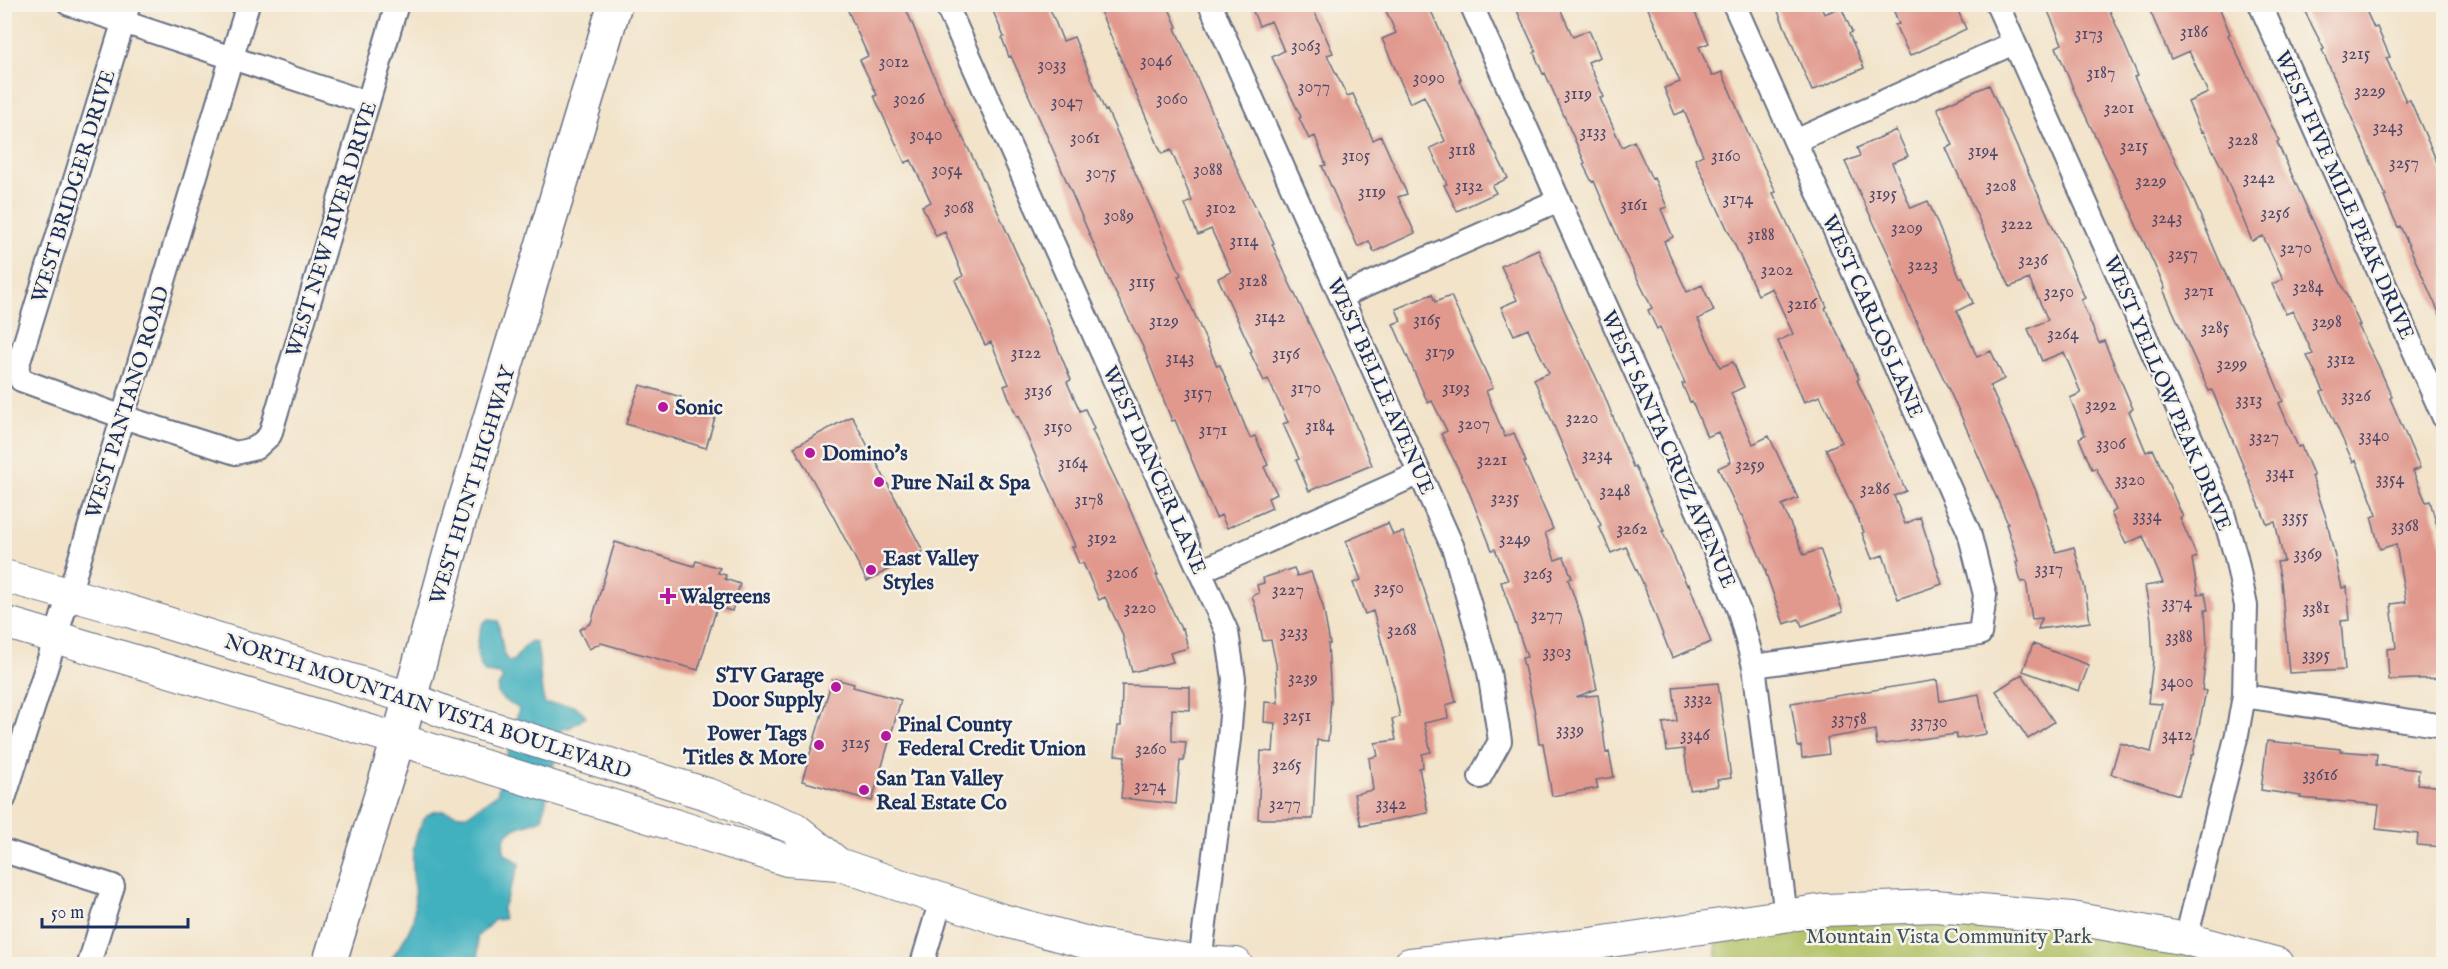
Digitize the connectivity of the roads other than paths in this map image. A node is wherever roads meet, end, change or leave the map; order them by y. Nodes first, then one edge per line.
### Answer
1 (69, 4) edge
2 (248, 4) edge
3 (398, 4) edge
4 (615, 4) edge
5 (946, 4) edge
6 (1210, 4) edge
7 (1471, 4) edge
8 (1734, 4) edge
9 (1997, 4) edge
10 (2260, 4) edge
11 (126, 13) edge
12 (2014, 43) junction
13 (232, 58) junction
14 (368, 103) junction
15 (1795, 141) junction
16 (1559, 200) junction
17 (1342, 296) junction
18 (123, 417) junction
19 (2444, 418) edge
20 (1418, 474) junction
21 (1201, 571) junction
22 (4, 576) edge
23 (69, 594) junction
24 (4, 622) edge
25 (56, 637) junction
26 (1754, 666) junction
27 (2244, 696) junction
28 (410, 698) junction
29 (2444, 726) edge
30 (398, 739) junction
31 (1480, 777) dead end
32 (4, 799) edge
33 (4, 851) edge
34 (838, 864) junction
35 (941, 900) junction
36 (1786, 916) junction
37 (2186, 939) junction
38 (1584, 955) edge
39 (1200, 962) junction
40 (89, 964) edge
41 (329, 964) edge
42 (922, 964) edge
43 (1236, 964) edge
44 (1410, 964) edge
45 (2278, 964) edge

1 - 11 street
2 - 13 street, WEST PANTANO ROAD
3 - 14 street, WEST NEW RIVER DRIVE
4 - 28 main road, WEST HUNT HIGHWAY
5 - 21 street, WEST DANCER LANE
6 - 17 street, WEST BELLE AVENUE
7 - 16 street, WEST SANTA CRUZ AVENUE
8 - 15 street, WEST CARLOS LANE
9 - 12 street, WEST YELLOW PEAK DRIVE
10 - 19 street, WEST FIVE MILE PEAK DRIVE
11 - 13 street
11 - 18 street, WEST BRIDGER DRIVE
12 - 15 street
12 - 27 street, WEST YELLOW PEAK DRIVE
13 - 14 street
13 - 18 street, WEST PANTANO ROAD
14 - 18 street, WEST NEW RIVER DRIVE
15 - 26 street, WEST CARLOS LANE
16 - 17 street
16 - 26 street, WEST SANTA CRUZ AVENUE
17 - 20 street, WEST BELLE AVENUE
18 - 23 street, WEST PANTANO ROAD
20 - 21 street
20 - 31 street, WEST BELLE AVENUE
21 - 39 street, WEST DANCER LANE
22 - 23 street, NORTH MOUNTAIN VISTA BOULEVARD
23 - 25 street, WEST PANTANO ROAD
23 - 28 street, NORTH MOUNTAIN VISTA BOULEVARD
24 - 25 street, NORTH MOUNTAIN VISTA BOULEVARD
25 - 30 street, NORTH MOUNTAIN VISTA BOULEVARD
25 - 32 street, WEST PANTANO ROAD
26 - 36 street, WEST SANTA CRUZ AVENUE
27 - 29 street
27 - 37 street, WEST YELLOW PEAK DRIVE
28 - 30 main road, WEST HUNT HIGHWAY
28 - 34 street, NORTH MOUNTAIN VISTA BOULEVARD
30 - 34 street, NORTH MOUNTAIN VISTA BOULEVARD
30 - 41 main road, WEST HUNT HIGHWAY
33 - 40 street
34 - 35 street, NORTH MOUNTAIN VISTA BOULEVARD
35 - 39 street, NORTH MOUNTAIN VISTA BOULEVARD
35 - 42 street
36 - 37 street
36 - 38 street
37 - 45 street
38 - 44 street
39 - 43 street, NORTH MOUNTAIN VISTA BOULEVARD

